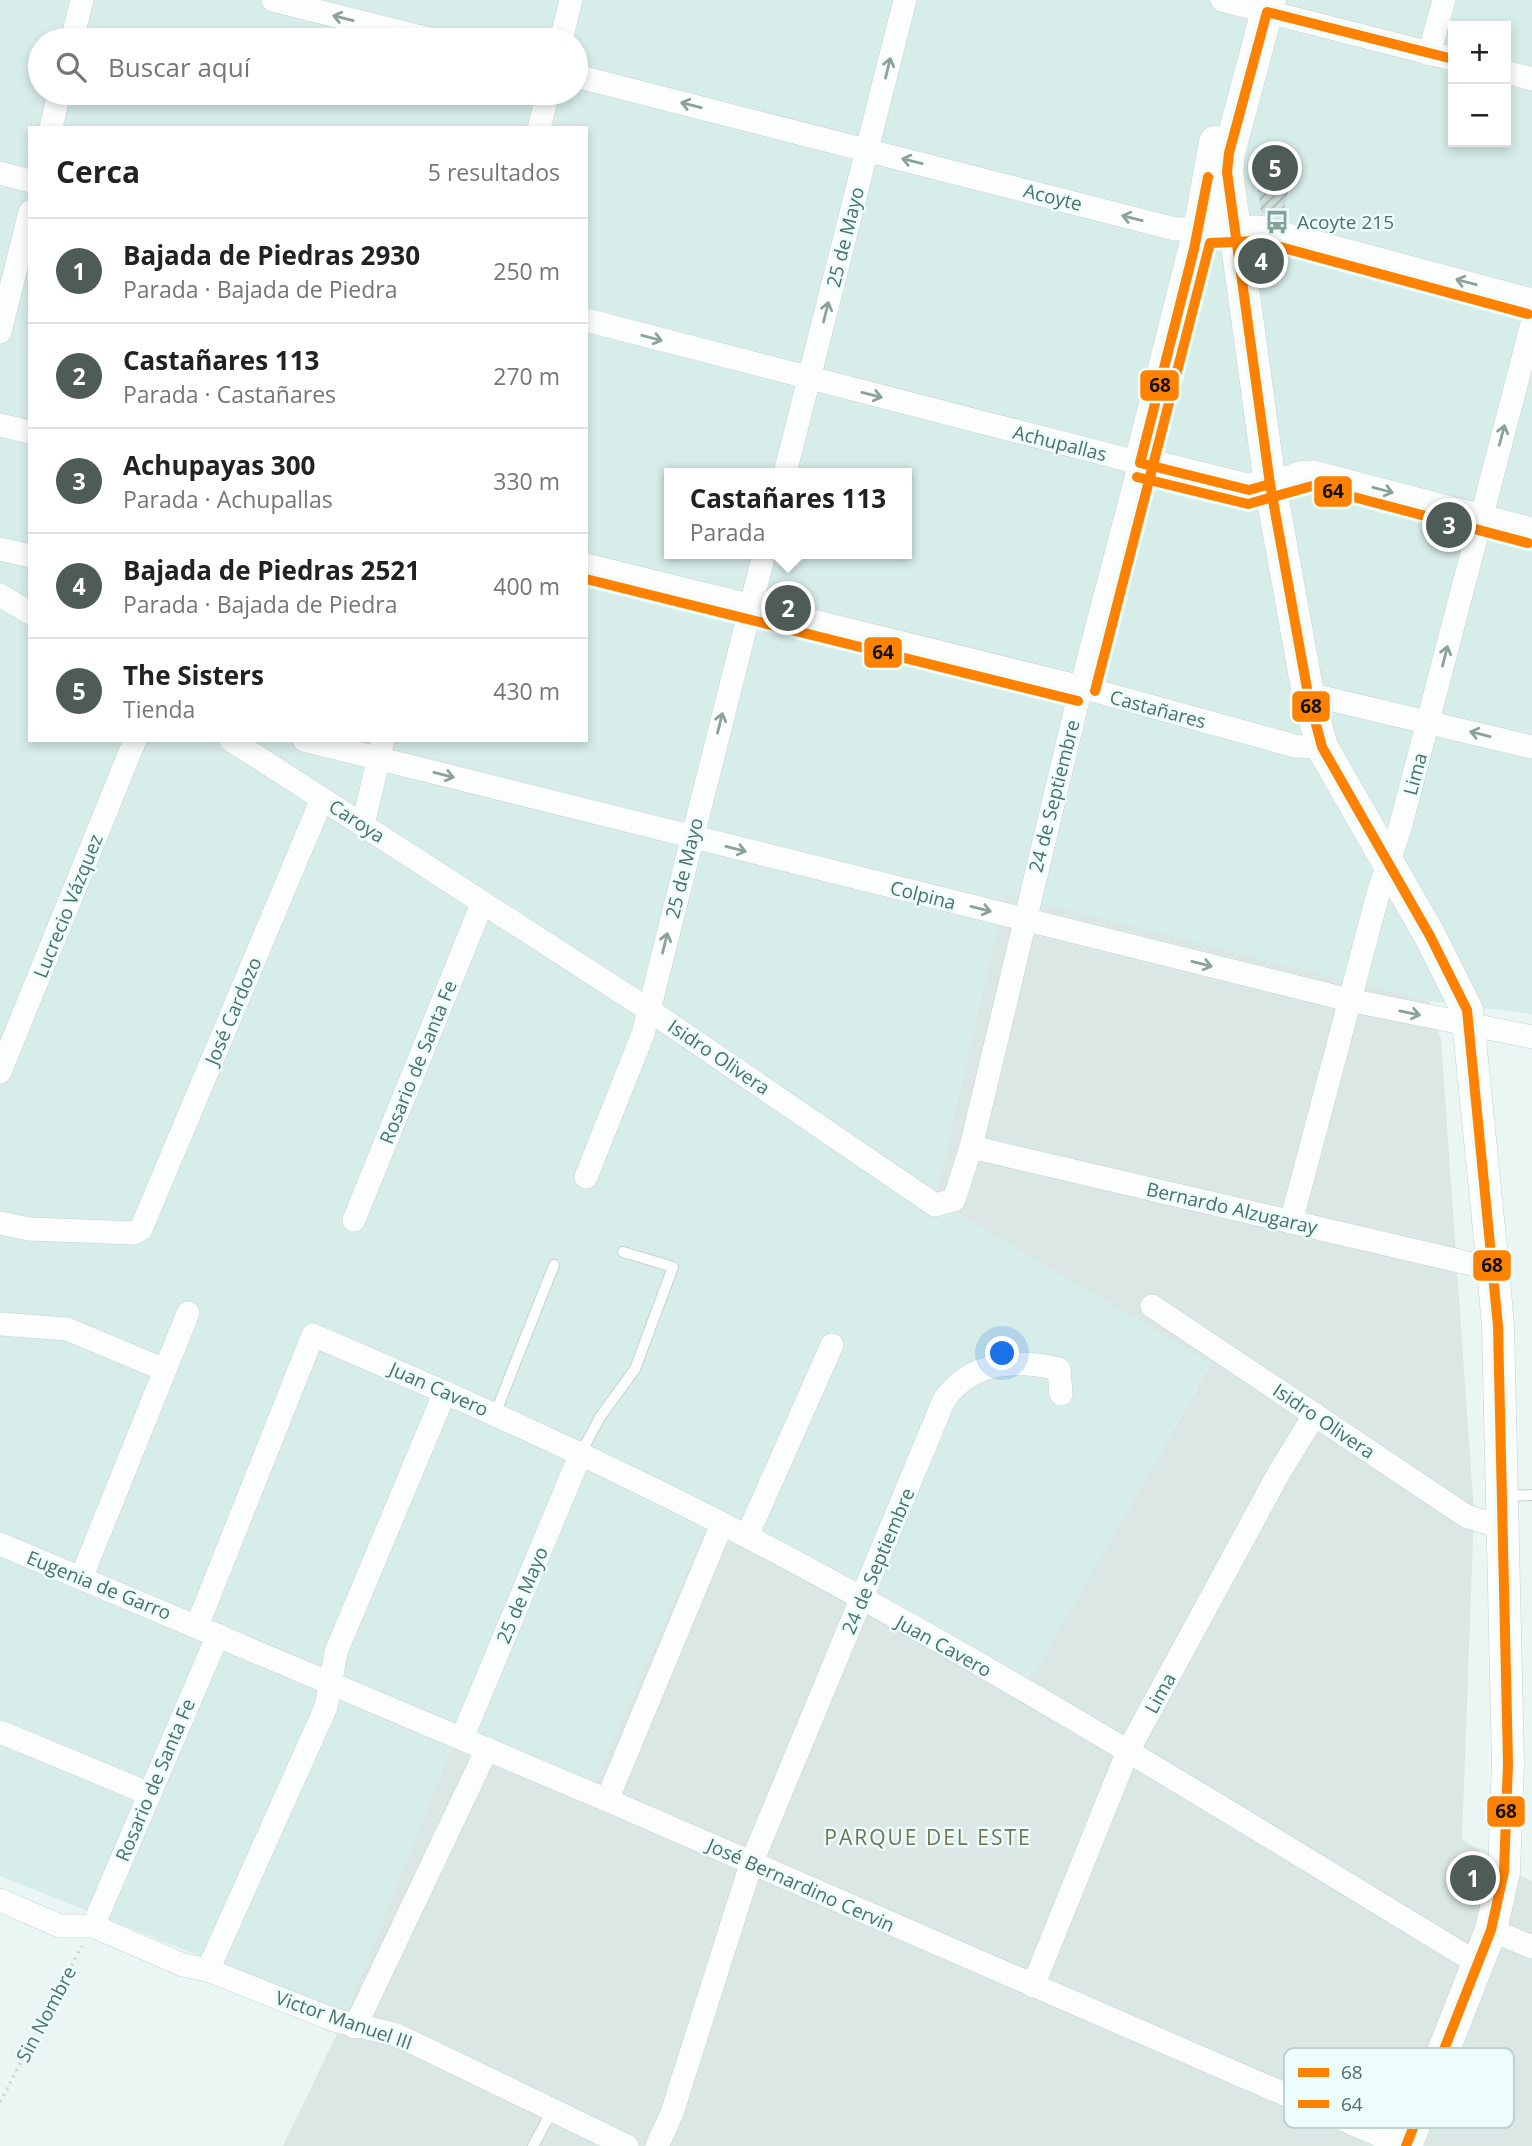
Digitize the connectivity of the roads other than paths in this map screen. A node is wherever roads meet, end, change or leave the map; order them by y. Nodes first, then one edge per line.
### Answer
1 (82, 0) edge
2 (272, 0) edge
3 (571, 0) edge
4 (905, 0) edge
5 (1444, 0) edge
6 (1251, 4) edge
7 (75, 28) edge
8 (385, 28) edge
9 (564, 28) edge
10 (1429, 54) junction
11 (1448, 59) edge
12 (1511, 73) edge
13 (588, 79) edge
14 (1532, 79) edge
15 (57, 105) edge
16 (545, 105) edge
17 (52, 126) edge
18 (540, 126) edge
19 (867, 149) junction
20 (0, 173) edge
21 (28, 180) edge
22 (28, 220) edge
23 (1233, 226) junction
24 (1199, 230) junction
25 (1532, 300) edge
26 (588, 321) edge
27 (1532, 324) edge
28 (0, 332) edge
29 (810, 379) junction
30 (0, 425) edge
31 (28, 432) edge
32 (1140, 463) junction
33 (786, 468) edge
34 (1270, 484) junction
35 (1480, 516) junction
36 (1532, 529) edge
37 (0, 549) edge
38 (28, 556) edge
39 (763, 559) edge
40 (588, 565) edge
41 (0, 595) edge
42 (750, 605) junction
43 (28, 612) edge
44 (1081, 687) junction
45 (1308, 694) junction
46 (1428, 722) junction
47 (134, 742) edge
48 (234, 742) edge
49 (321, 742) edge
50 (1322, 747) junction
51 (1532, 747) edge
52 (380, 749) edge
53 (322, 799) junction
54 (363, 825) junction
55 (691, 837) junction
56 (1388, 862) junction
57 (482, 904) junction
58 (1023, 920) junction
59 (1349, 1000) junction
60 (649, 1010) junction
61 (1470, 1026) junction
62 (1532, 1037) edge
63 (0, 1072) edge
64 (971, 1147) junction
65 (586, 1177) dead end
66 (954, 1200) joint
67 (354, 1220) dead end
68 (1292, 1222) junction
69 (0, 1223) edge
70 (623, 1252) dead end
71 (554, 1265) dead end
72 (1493, 1269) junction
73 (1152, 1306) dead end
74 (188, 1313) dead end
75 (0, 1324) edge
76 (313, 1335) joint
77 (832, 1345) dead end
78 (165, 1370) junction
79 (445, 1392) junction
80 (1061, 1394) dead end
81 (495, 1414) junction
82 (1315, 1414) junction
83 (581, 1453) junction
84 (1532, 1495) edge
85 (1500, 1512) junction
86 (722, 1524) junction
87 (747, 1536) junction
88 (0, 1544) edge
89 (82, 1576) junction
90 (862, 1600) junction
91 (207, 1630) junction
92 (332, 1682) junction
93 (0, 1732) edge
94 (462, 1738) junction
95 (487, 1749) junction
96 (1128, 1751) junction
97 (150, 1794) junction
98 (607, 1800) junction
99 (751, 1864) junction
100 (0, 1900) edge
101 (93, 1926) junction
102 (1491, 1930) junction
103 (1532, 1947) edge
104 (1477, 1963) junction
105 (208, 1970) junction
106 (1032, 1986) junction
107 (355, 2027) junction
108 (1444, 2048) edge
109 (1284, 2094) edge
110 (552, 2111) junction
111 (1363, 2128) edge
112 (1412, 2128) edge
113 (533, 2146) edge
114 (627, 2146) edge
115 (657, 2146) edge
116 (1405, 2146) edge

1 - 7 street
8 -> 2 street
3 - 9 street
19 -> 4 street, 25 de Mayo
5 - 10 street
6 - 10 street
6 - 23 main road
6 - 24 main road, 24 de Septiembre
10 - 11 street
12 - 14 street
19 -> 13 street, Acoyte
15 - 17 street
16 - 18 street
24 -> 19 street, Acoyte
29 -> 19 street, 25 de Mayo
20 - 21 street
22 - 28 street
23 - 24 street, Acoyte
25 -> 23 street, Acoyte
23 - 34 main road
24 - 32 main road, 24 de Septiembre
26 -> 29 street, Achupallas
35 -> 27 street, Lima
29 -> 32 street, Achupallas
29 - 33 street, 25 de Mayo
30 - 31 street
32 - 34 main road, Achupallas
32 - 44 street, 24 de Septiembre
34 -> 35 street, Achupallas
34 - 45 main road
35 - 36 street, Achupallas
46 -> 35 street, Lima
37 - 38 street
39 - 42 street, 25 de Mayo
40 - 42 street, Castañares
41 - 43 street
42 - 44 street, Castañares
55 -> 42 street, 25 de Mayo
44 - 50 street, Castañares
44 - 58 street, 24 de Septiembre
45 - 46 street
45 - 50 main road
51 -> 46 street
46 - 56 street, Lima
47 - 63 street, Lucrecio Vázquez
48 - 53 street, Caroya
49 - 52 street, Colpina
50 - 56 main road
52 - 54 street
52 -> 55 street, Colpina
53 - 54 street, Caroya
53 - 69 street, José Cardozo
54 - 57 street, Caroya
55 -> 58 street, Colpina
60 -> 55 street, 25 de Mayo
56 - 59 street, Lima
56 - 61 main road
57 - 60 street, Isidro Olivera
57 - 67 street, Rosario de Santa Fe
58 -> 59 street, Colpina
58 - 64 street, 24 de Septiembre
59 -> 61 street, Colpina
59 - 68 street, Lima
60 - 65 street, 25 de Mayo
60 - 66 street, Isidro Olivera
61 - 62 street
61 - 72 main road
64 - 66 street, 24 de Septiembre
64 - 68 street, Bernardo Alzugaray
68 - 72 street, Bernardo Alzugaray
70 - 83 lane
71 - 81 lane
72 - 85 main road
73 - 82 street, Isidro Olivera
74 - 78 street
75 - 78 street
76 - 79 street, Juan Cavero
76 - 91 street, Rosario de Santa Fe
77 - 87 street
78 - 89 street
79 - 81 street, Juan Cavero
79 - 92 street
80 - 90 street, 24 de Septiembre
81 - 83 street, Juan Cavero
82 - 85 street, Isidro Olivera
82 - 96 street, Lima
83 - 86 street, Juan Cavero
83 - 94 street, 25 de Mayo
84 - 85 lane
85 - 102 main road
86 - 87 street, Juan Cavero
86 - 98 street
87 - 90 street, Juan Cavero
88 - 89 street, Eugenia de Garro
89 - 91 street, Eugenia de Garro
90 - 96 street, Juan Cavero
90 - 99 street, 24 de Septiembre
91 - 92 street, José Bernardino Cervin
91 - 97 street, Rosario de Santa Fe
92 - 94 street, José Bernardino Cervin
92 - 105 street
93 - 97 street
94 - 95 street, José Bernardino Cervin
95 - 98 street, José Bernardino Cervin
95 - 107 street
96 - 104 street, Juan Cavero
96 - 106 street, Lima
97 - 101 street, Rosario de Santa Fe
98 - 99 street, José Bernardino Cervin
99 - 106 street, José Bernardino Cervin
99 - 115 street, 24 de Septiembre
100 - 101 street
101 - 105 street, Victor Manuel III
102 - 103 street
102 - 104 main road
104 - 108 main road
105 - 107 street, Victor Manuel III
106 - 109 street, José Bernardino Cervin
107 - 110 street, Victor Manuel III
110 - 113 lane
110 - 114 street, Victor Manuel III
111 - 116 street, José Bernardino Cervin
112 - 116 main road

